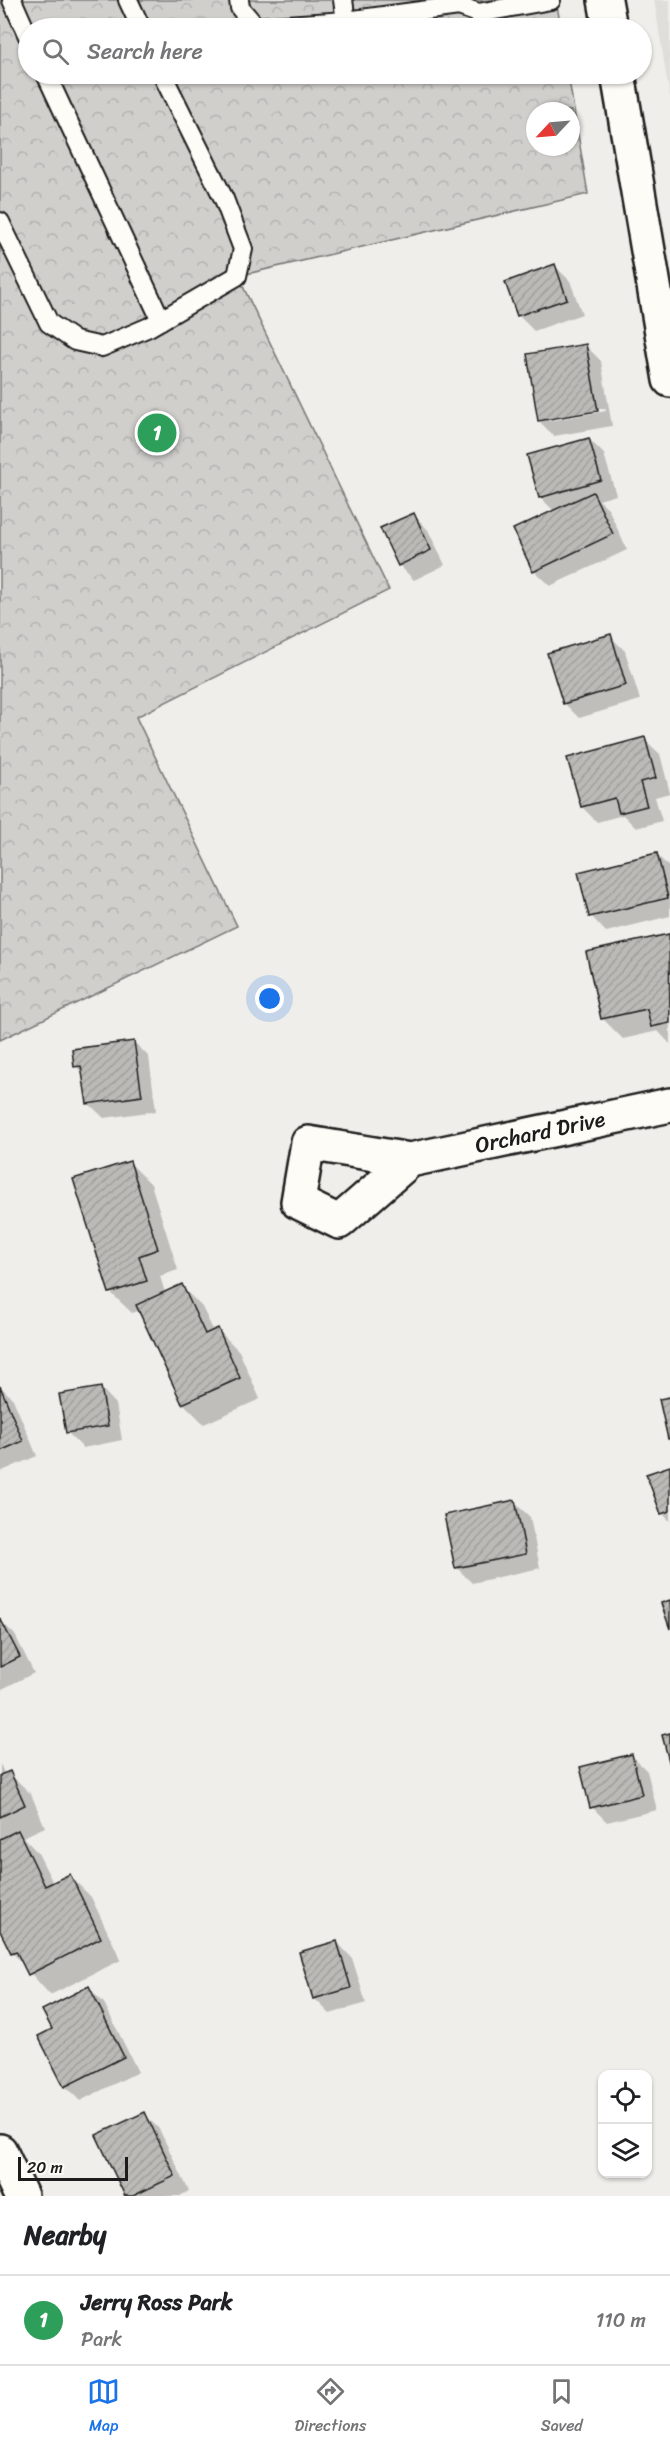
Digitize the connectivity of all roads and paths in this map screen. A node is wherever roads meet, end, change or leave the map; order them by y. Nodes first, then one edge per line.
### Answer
1 (12, 0) edge
2 (129, 0) edge
3 (239, 0) edge
4 (343, 0) edge
5 (551, 0) edge
6 (605, 0) edge
7 (457, 3) edge
8 (20, 18) edge
9 (137, 18) edge
10 (248, 18) edge
11 (346, 18) edge
12 (364, 18) edge
13 (608, 18) edge
14 (51, 84) edge
15 (167, 84) edge
16 (620, 84) edge
17 (0, 222) edge
18 (161, 320) junction
19 (670, 380) edge
20 (670, 1105) edge
21 (410, 1160) dead end
22 (0, 2151) edge
23 (21, 2196) edge

1 - 8 lane
2 - 9 lane
3 - 10 lane
4 - 11 lane
5 - 7 lane
6 - 13 main road
7 - 12 lane
14 - 18 lane
15 - 18 lane
16 - 19 main road
17 - 18 lane
20 - 21 main road, Orchard Drive
22 - 23 main road

